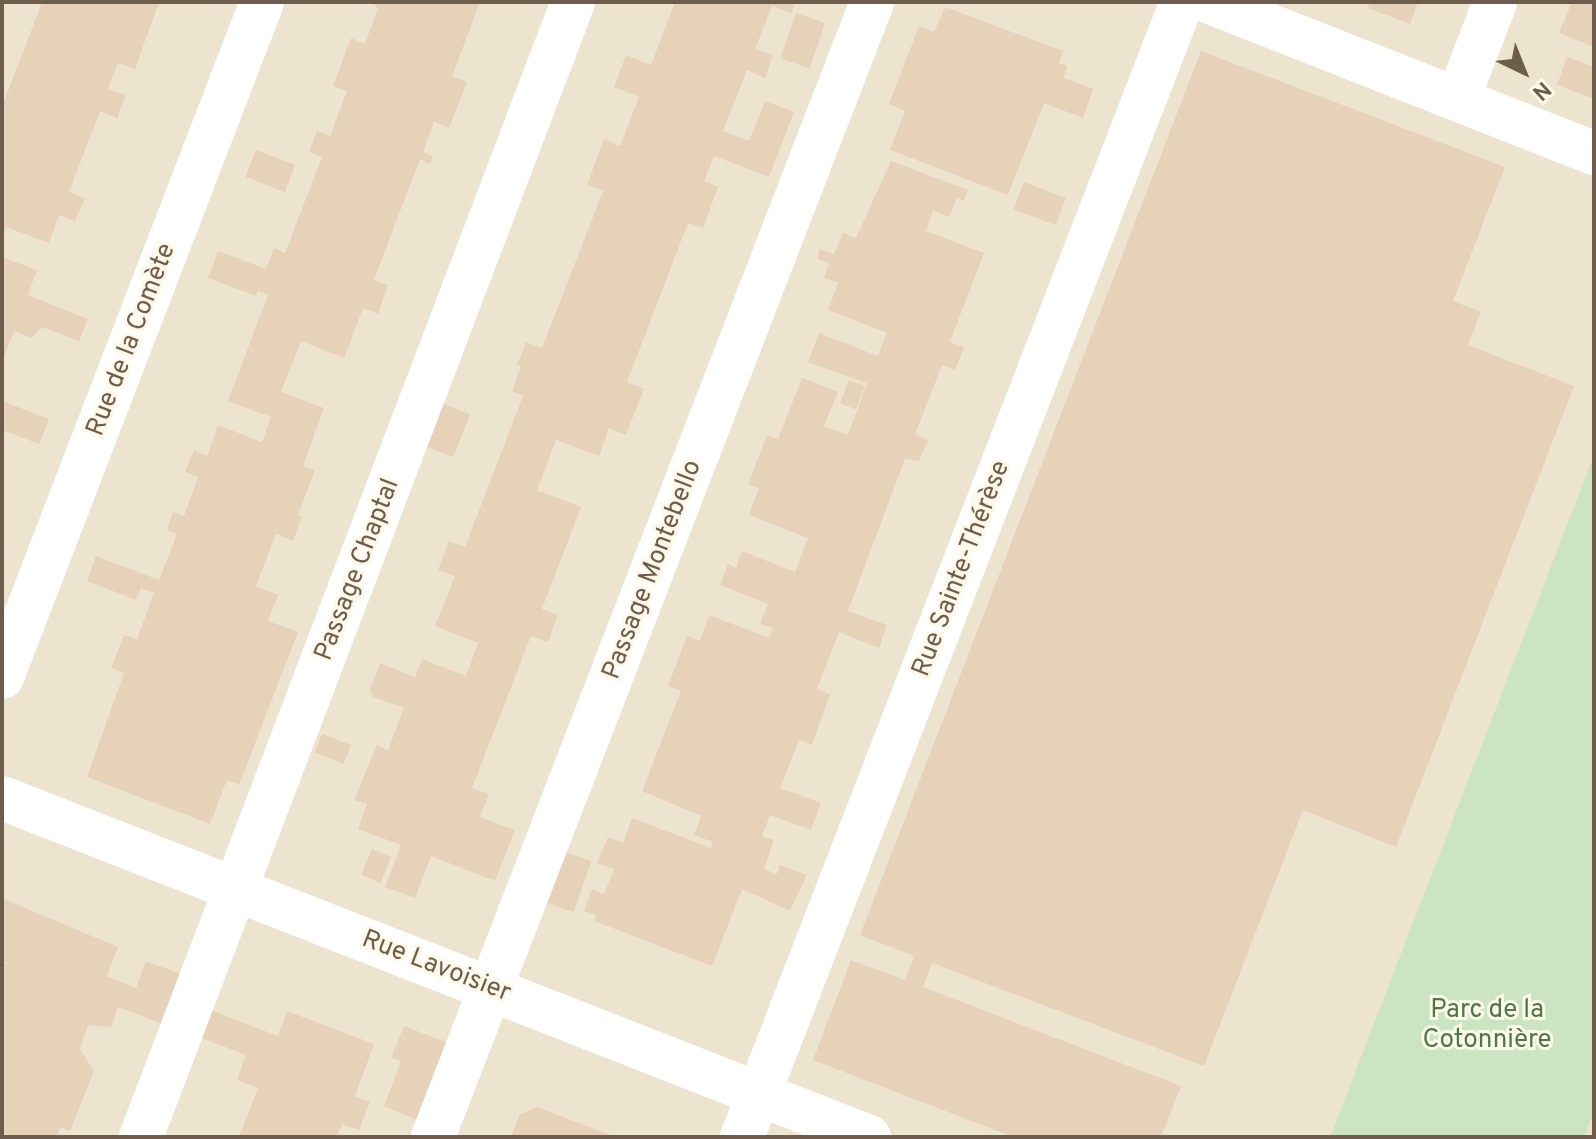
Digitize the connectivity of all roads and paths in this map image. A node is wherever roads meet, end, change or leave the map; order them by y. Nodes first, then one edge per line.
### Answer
1 (262, 2) edge
2 (573, 2) edge
3 (872, 2) edge
4 (1182, 2) edge
5 (1210, 2) edge
6 (1495, 2) edge
7 (1458, 99) junction
8 (1594, 153) edge
9 (2, 677) edge
10 (2, 798) edge
11 (238, 890) junction
12 (491, 988) junction
13 (757, 1093) junction
14 (141, 1137) edge
15 (433, 1137) edge
16 (742, 1137) edge
17 (869, 1137) edge

1 - 9 street, Rue de la Comète
2 - 11 street, Passage Chaptal
3 - 12 street, Passage Montebello
4 - 13 street, Rue Sainte-Thérèse
5 - 7 street
6 - 7 street
7 - 8 street
10 - 11 street, Rue Lavoisier
11 - 12 street, Rue Lavoisier
11 - 14 street, Passage Chaptal
12 - 13 street, Rue Lavoisier
12 - 15 street, Passage Montebello
13 - 16 street, Rue Sainte-Thérèse
13 - 17 street, Rue Lavoisier

